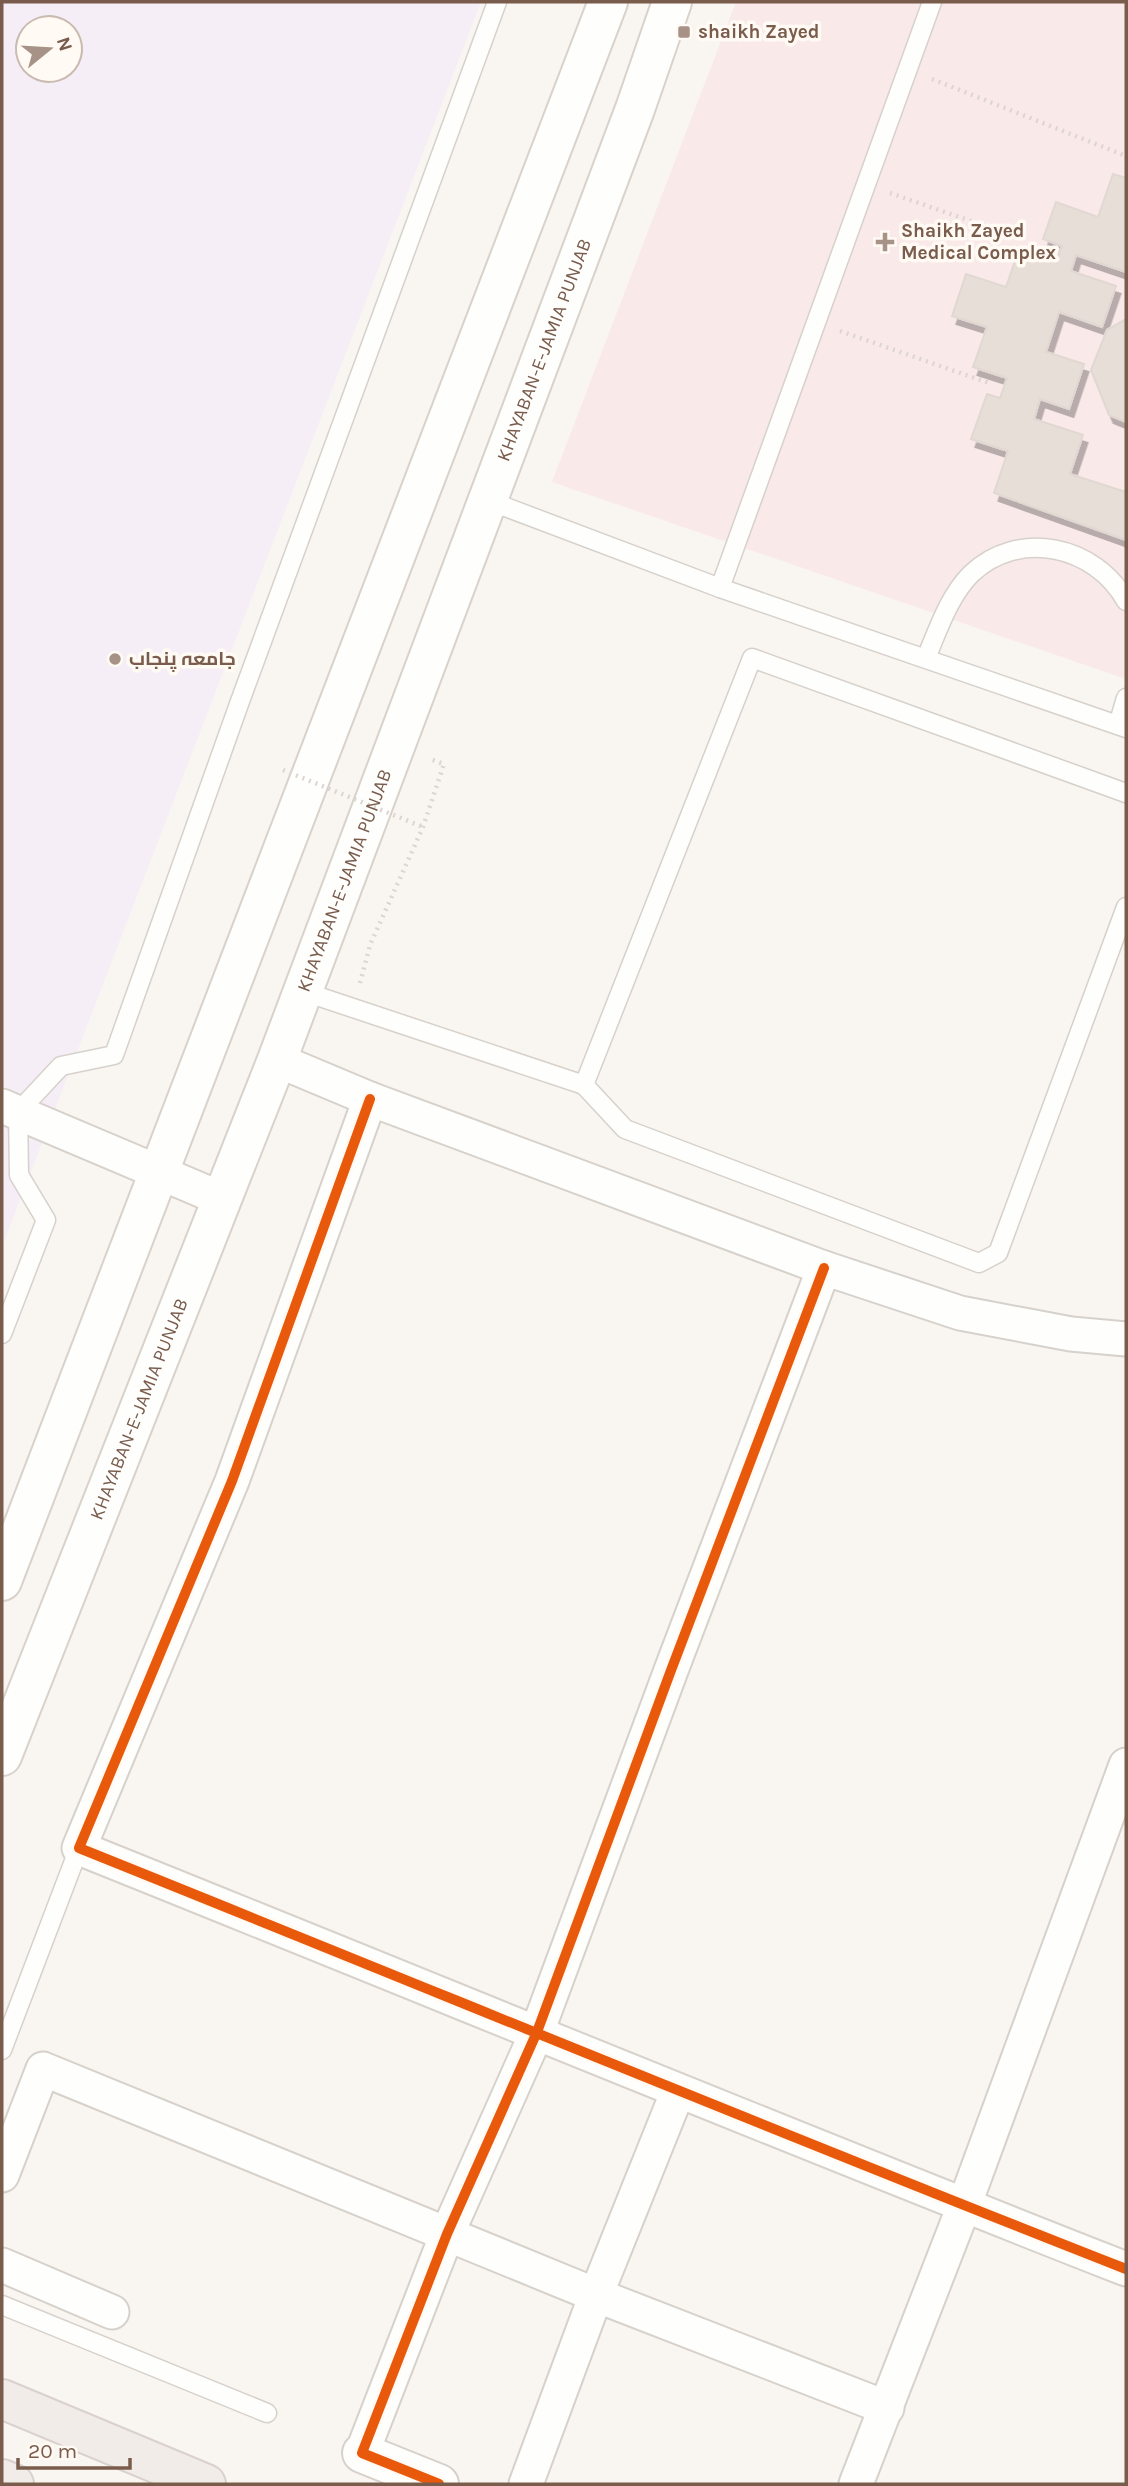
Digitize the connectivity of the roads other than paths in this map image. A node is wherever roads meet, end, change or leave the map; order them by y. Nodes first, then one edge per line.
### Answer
1 (497, 2) edge
2 (608, 2) edge
3 (672, 2) edge
4 (932, 2) edge
5 (487, 500) junction
6 (720, 588) junction
7 (1126, 601) edge
8 (926, 659) junction
9 (1126, 698) edge
10 (1122, 727) edge
11 (1126, 793) edge
12 (1126, 907) edge
13 (302, 991) junction
14 (277, 1059) junction
15 (584, 1086) junction
16 (370, 1099) junction
17 (10, 1109) edge
18 (160, 1173) junction
19 (222, 1199) junction
20 (824, 1268) junction
21 (2, 1334) edge
22 (1126, 1339) edge
23 (2, 1581) edge
24 (2, 1756) edge
25 (1126, 1765) edge
26 (79, 1849) junction
27 (537, 2032) junction
28 (2, 2050) edge
29 (678, 2091) junction
30 (2, 2175) edge
31 (964, 2206) junction
32 (447, 2234) junction
33 (2, 2265) edge
34 (1126, 2269) edge
35 (596, 2295) junction
36 (2, 2305) edge
37 (112, 2312) dead end
38 (2, 2399) edge
39 (887, 2408) junction
40 (267, 2413) dead end
41 (362, 2453) joint
42 (2, 2479) edge
43 (14, 2484) edge
44 (206, 2484) edge
45 (439, 2484) edge
46 (526, 2484) edge
47 (856, 2484) edge

1 - 17 lane
2 - 18 main road
3 - 5 main road, KHAYABAN-E-JAMIA PUNJAB
4 - 6 lane
5 - 6 lane
5 - 13 main road, KHAYABAN-E-JAMIA PUNJAB
6 - 8 lane
7 - 8 lane
8 - 10 lane
9 - 10 lane
11 - 15 lane
12 - 15 lane
13 - 14 main road, KHAYABAN-E-JAMIA PUNJAB
13 - 15 lane
14 - 16 street
14 - 19 main road, KHAYABAN-E-JAMIA PUNJAB
16 - 20 street
16 - 26 street
17 - 18 street
17 - 21 lane
18 - 19 street
18 - 23 main road
19 - 24 main road, KHAYABAN-E-JAMIA PUNJAB
20 - 22 street
20 - 27 street
25 - 31 street
26 - 27 street
26 - 28 lane
27 - 29 street
27 - 32 street
29 - 31 street
29 - 35 street
30 - 32 street
31 - 34 street
31 - 39 street
32 - 35 street
32 - 41 street
33 - 37 street
35 - 39 street
35 - 46 street
36 - 40 lane
38 - 44 highway
39 - 47 street
41 - 45 main road
42 - 43 highway

